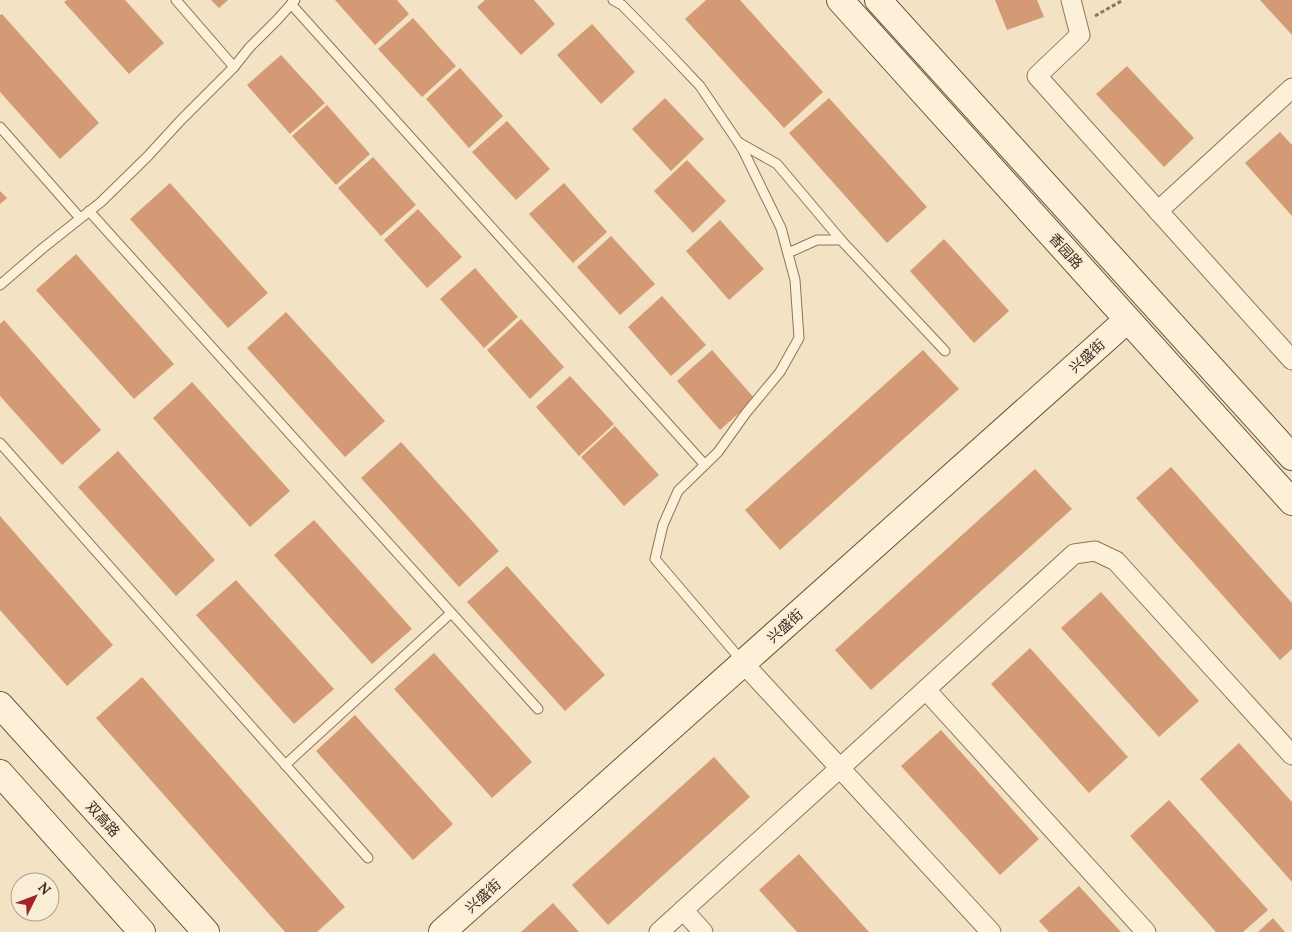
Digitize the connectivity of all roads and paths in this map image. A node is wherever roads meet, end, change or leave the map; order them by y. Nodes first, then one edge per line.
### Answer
1 (176, 0) edge
2 (613, 0) edge
3 (840, 0) edge
4 (878, 0) edge
5 (1071, 0) edge
6 (1123, 0) edge
7 (293, 2) edge
8 (1077, 23) junction
9 (234, 68) junction
10 (1292, 88) edge
11 (0, 127) edge
12 (738, 142) junction
13 (90, 211) junction
14 (1158, 211) junction
15 (80, 218) junction
16 (841, 240) junction
17 (788, 253) junction
18 (0, 285) edge
19 (1128, 320) junction
20 (945, 350) dead end
21 (1292, 360) edge
22 (0, 443) edge
23 (1292, 457) edge
24 (705, 465) junction
25 (1292, 502) edge
26 (452, 613) junction
27 (743, 663) junction
28 (926, 690) junction
29 (0, 705) edge
30 (538, 709) dead end
31 (1292, 755) edge
32 (285, 765) junction
33 (840, 768) junction
34 (0, 773) edge
35 (368, 858) dead end
36 (683, 910) junction
37 (142, 932) edge
38 (206, 932) edge
39 (442, 932) edge
40 (659, 932) edge
41 (704, 932) edge
42 (991, 932) edge
43 (1146, 932) edge

1 - 9 lane
2 - 12 lane
3 - 19 street, 香园路
4 - 23 street
5 - 8 street
6 - 8 path
7 - 9 lane
7 - 24 lane
8 - 14 street
9 - 13 lane
10 - 14 street
11 - 15 lane
12 - 16 lane
12 - 17 lane
13 - 15 lane
13 - 26 lane
14 - 21 street
15 - 18 lane
16 - 17 lane
16 - 20 lane
17 - 24 lane
19 - 25 street, 香园路
19 - 27 street, 兴盛街
22 - 32 lane
24 - 27 lane
26 - 30 lane
26 - 32 lane
27 - 33 street
27 - 39 street, 兴盛街
28 - 31 street
28 - 33 street
28 - 43 street
29 - 38 street, 双高路
32 - 35 lane
33 - 36 street
33 - 42 street
34 - 37 street
36 - 40 street
36 - 41 street

